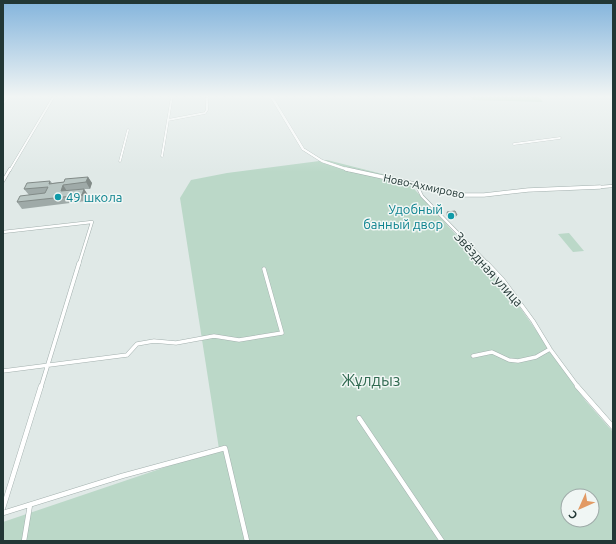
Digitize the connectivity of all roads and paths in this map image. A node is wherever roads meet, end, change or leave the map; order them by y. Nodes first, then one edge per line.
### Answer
1 (39, 121) edge
2 (168, 121) edge
3 (286, 121) edge
4 (128, 130) dead end
5 (560, 138) dead end
6 (514, 144) dead end
7 (162, 156) dead end
8 (120, 161) dead end
9 (7, 173) junction
10 (3, 174) edge
11 (3, 181) edge
12 (420, 185) junction
13 (613, 186) edge
14 (600, 187) joint
15 (3, 232) edge
16 (264, 269) dead end
17 (550, 349) junction
18 (473, 356) dead end
19 (46, 365) junction
20 (3, 371) edge
21 (359, 418) dead end
22 (613, 427) edge
23 (30, 505) junction
24 (3, 508) edge
25 (3, 513) edge
26 (24, 541) edge
27 (248, 541) edge
28 (442, 541) edge

1 - 9 street
2 - 7 street
3 - 12 street, Ново-Ахмирово
4 - 8 street
5 - 6 street
9 - 10 street
9 - 11 street
12 - 14 street, Ново-Ахмирово
12 - 17 street, Звёздная улица
13 - 14 street, Ново-Ахмирово
15 - 19 street
16 - 19 street
17 - 18 street
17 - 22 street, Звёздная улица
19 - 20 street
19 - 24 street
21 - 28 street
23 - 25 street
23 - 26 street
23 - 27 street

